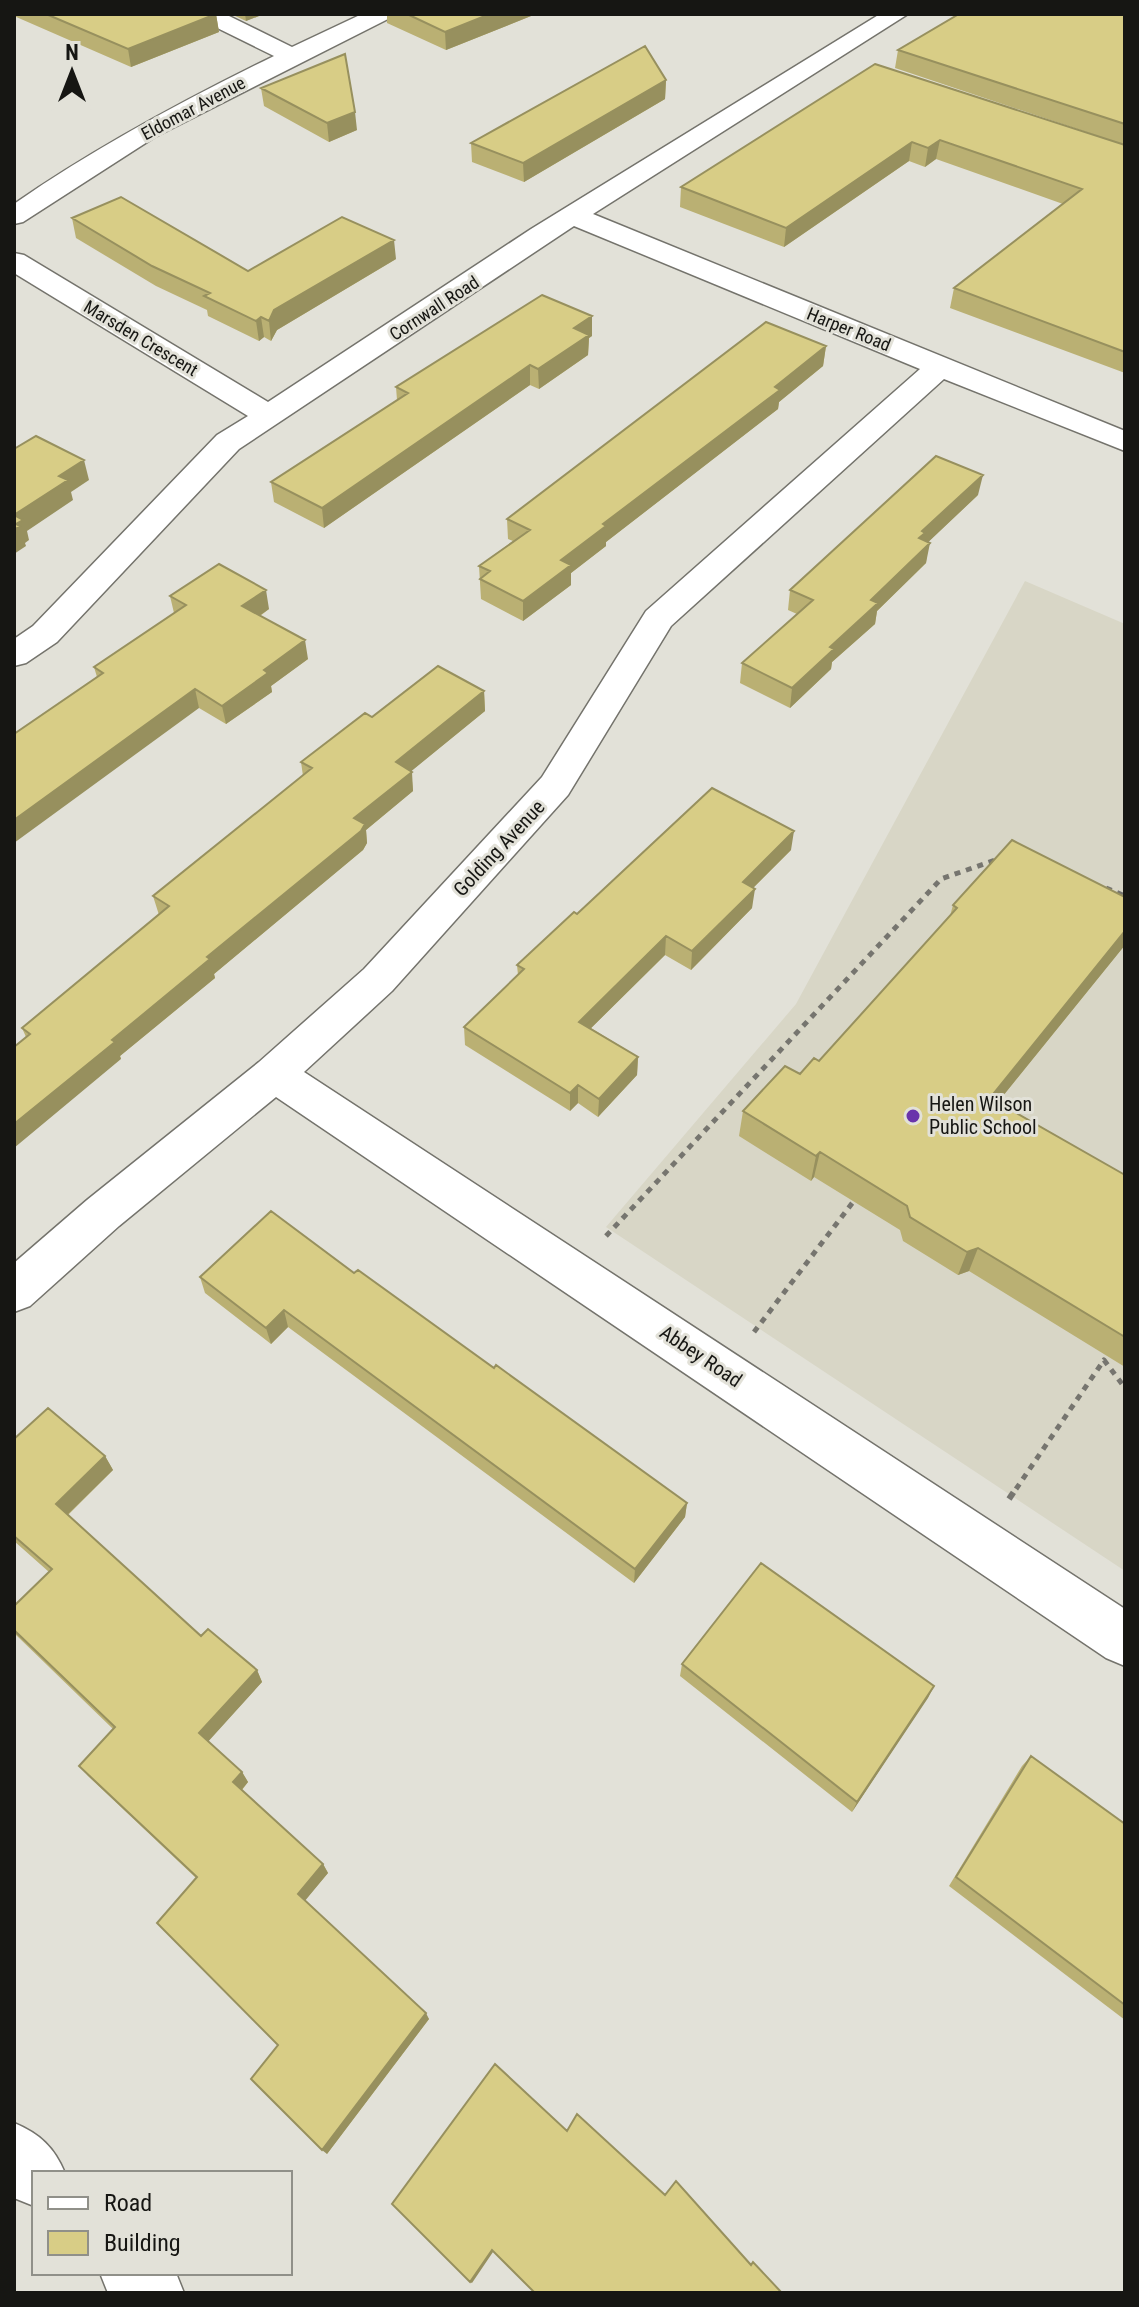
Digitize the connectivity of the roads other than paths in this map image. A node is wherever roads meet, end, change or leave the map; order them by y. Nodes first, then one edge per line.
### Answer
1 (207, 14) edge
2 (380, 14) edge
3 (896, 14) edge
4 (292, 56) junction
5 (828, 56) junction
6 (854, 65) dead end
7 (14, 216) edge
8 (573, 216) junction
9 (14, 261) edge
10 (941, 366) junction
11 (268, 415) junction
12 (1125, 442) edge
13 (14, 655) edge
14 (274, 1074) junction
15 (14, 1292) edge
16 (1125, 1640) edge
17 (14, 2154) edge
18 (32, 2173) edge
19 (134, 2275) edge
20 (152, 2293) edge

1 - 4 street
2 - 4 street, Eldomar Avenue
3 - 5 street, Cornwall Road
4 - 7 street, Eldomar Avenue
5 - 6 street
5 - 8 street, Cornwall Road
8 - 10 street, Harper Road
8 - 11 street, Cornwall Road
9 - 11 street, Marsden Crescent
10 - 12 street, Harper Road
10 - 14 street, Golding Avenue
11 - 13 street, Cornwall Road
14 - 15 street, Golding Avenue
14 - 16 street, Abbey Road
17 - 18 street
19 - 20 street

